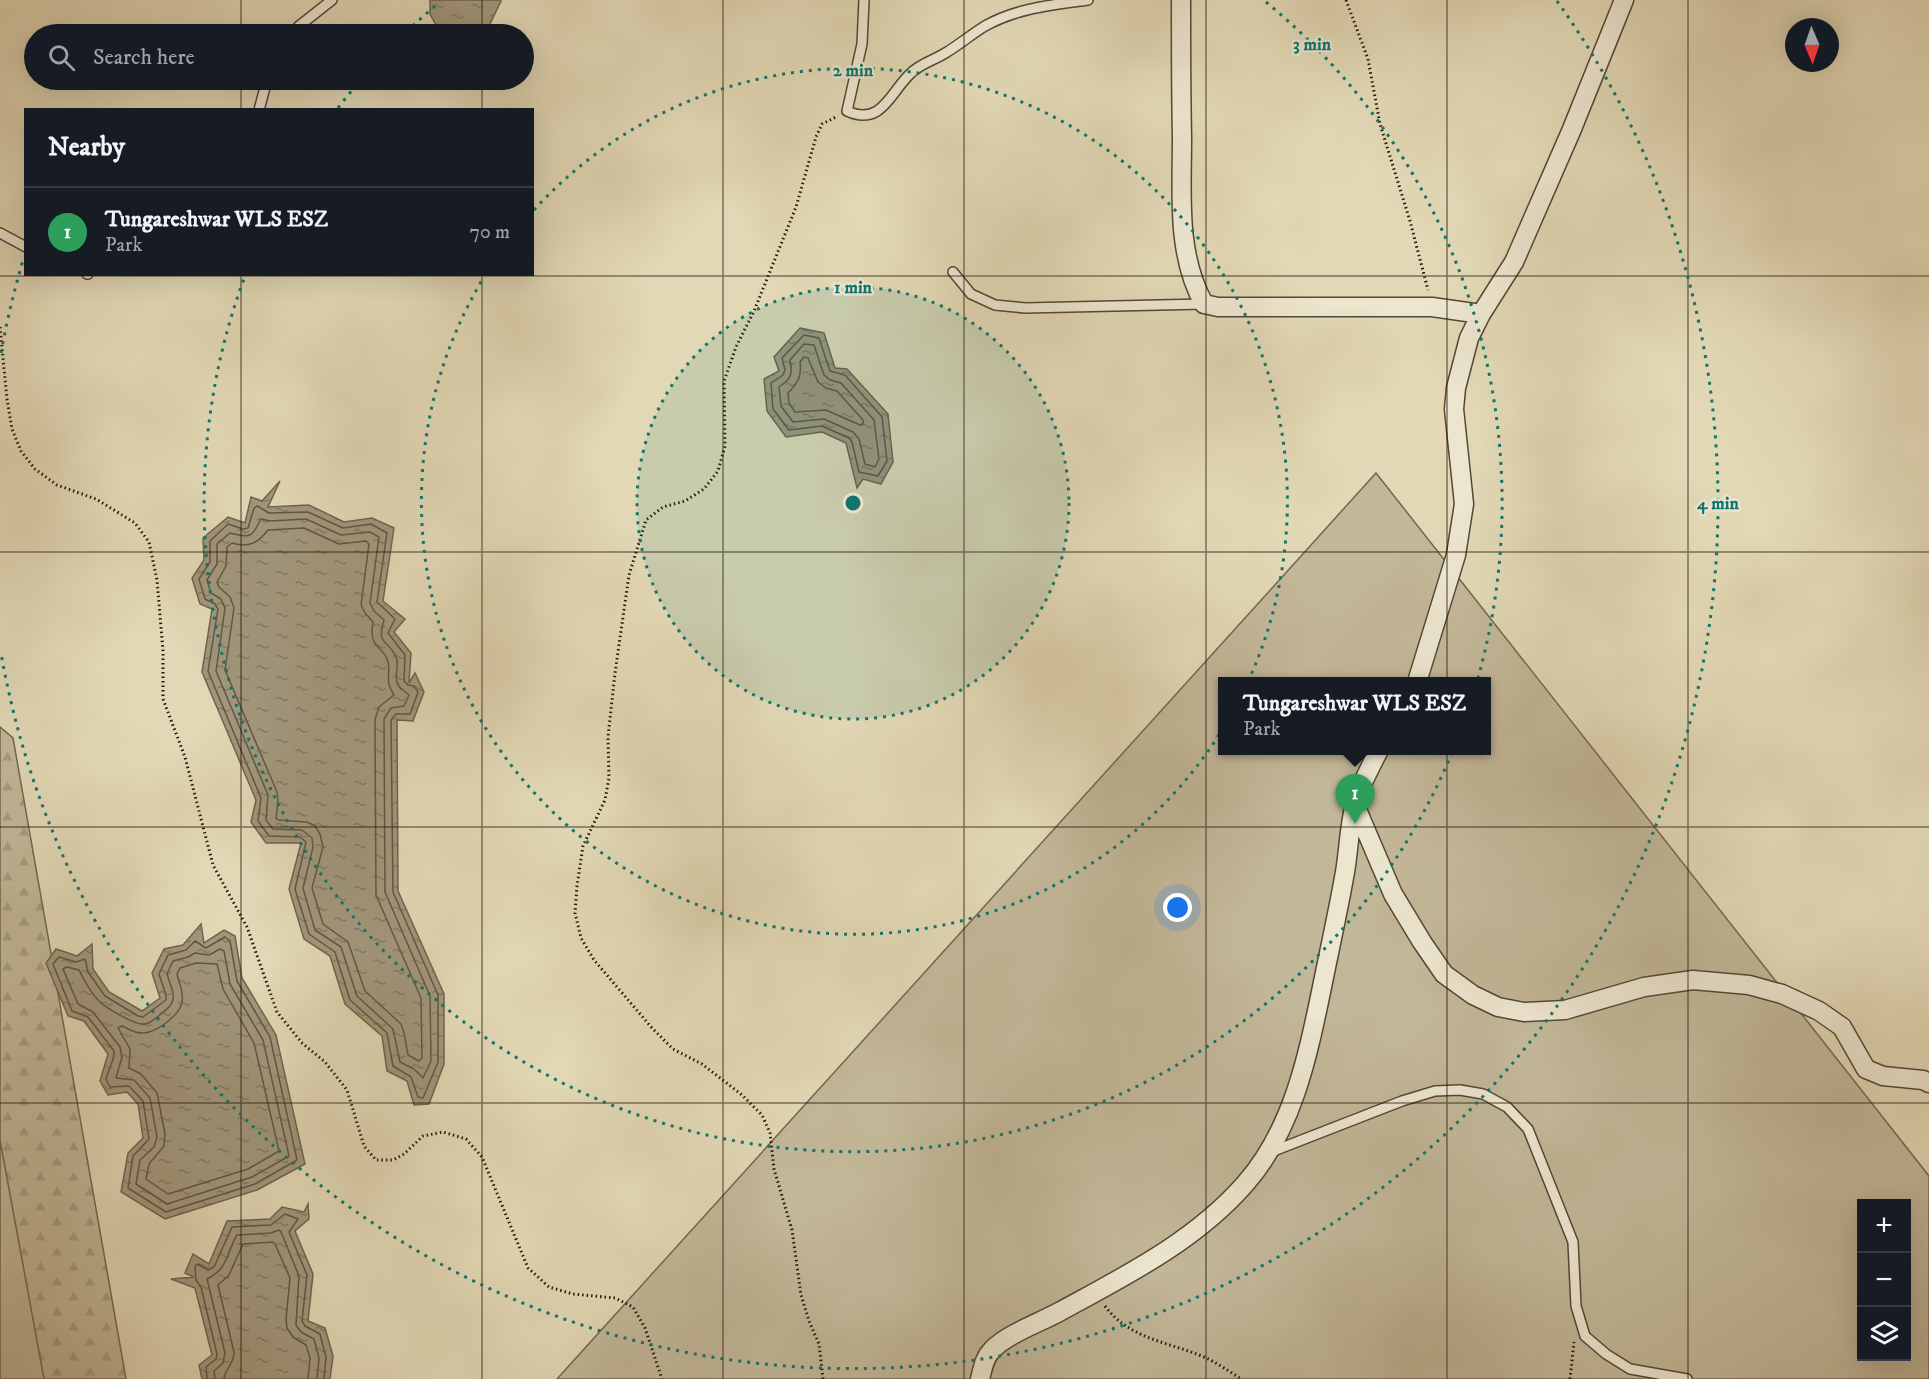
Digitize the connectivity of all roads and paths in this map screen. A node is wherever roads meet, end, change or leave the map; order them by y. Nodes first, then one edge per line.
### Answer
1 (332, 0) edge
2 (864, 0) edge
3 (1088, 0) edge
4 (1181, 0) edge
5 (1346, 0) edge
6 (1624, 0) edge
7 (302, 24) edge
8 (264, 90) edge
9 (260, 108) edge
10 (847, 111) junction
11 (0, 233) edge
12 (24, 246) edge
13 (953, 272) dead end
14 (1204, 304) junction
15 (1432, 307) junction
16 (1481, 314) junction
17 (0, 327) edge
18 (1418, 677) edge
19 (1376, 755) edge
20 (1355, 804) junction
21 (1929, 1083) edge
22 (1269, 1153) junction
23 (1097, 1292) junction
24 (662, 1379) edge
25 (823, 1379) edge
26 (980, 1379) edge
27 (1240, 1379) edge
28 (1688, 1379) edge

1 - 7 lane
2 - 10 lane
3 - 10 lane
4 - 14 street
5 - 15 path
6 - 16 street
8 - 9 lane
10 - 25 path
11 - 12 lane
13 - 14 lane
14 - 15 street
15 - 16 street
16 - 18 street
17 - 24 path
19 - 20 street
20 - 21 street
20 - 22 street
22 - 23 street
22 - 28 lane
23 - 26 street
23 - 27 path

